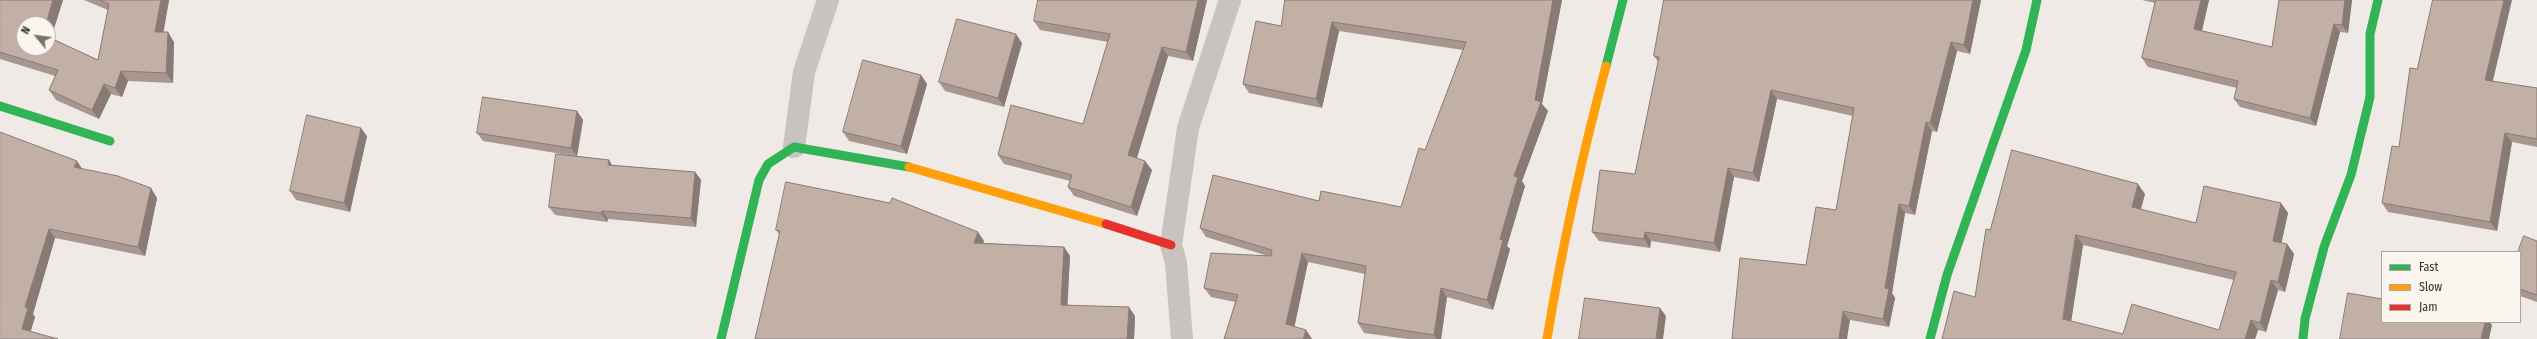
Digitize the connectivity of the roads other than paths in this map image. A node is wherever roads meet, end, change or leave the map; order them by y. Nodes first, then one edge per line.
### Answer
1 (828, 0) edge
2 (1230, 0) edge
3 (1623, 0) edge
4 (2037, 0) edge
5 (2378, 0) edge
6 (0, 106) edge
7 (110, 140) dead end
8 (794, 147) junction
9 (1171, 245) junction
10 (721, 339) edge
11 (1182, 339) edge
12 (1547, 339) edge
13 (1930, 339) edge
14 (2303, 339) edge

1 - 8 street
2 - 9 street
3 - 12 street
4 - 13 street
5 - 14 street
6 - 7 street
8 - 9 street
8 - 10 street
9 - 11 street

